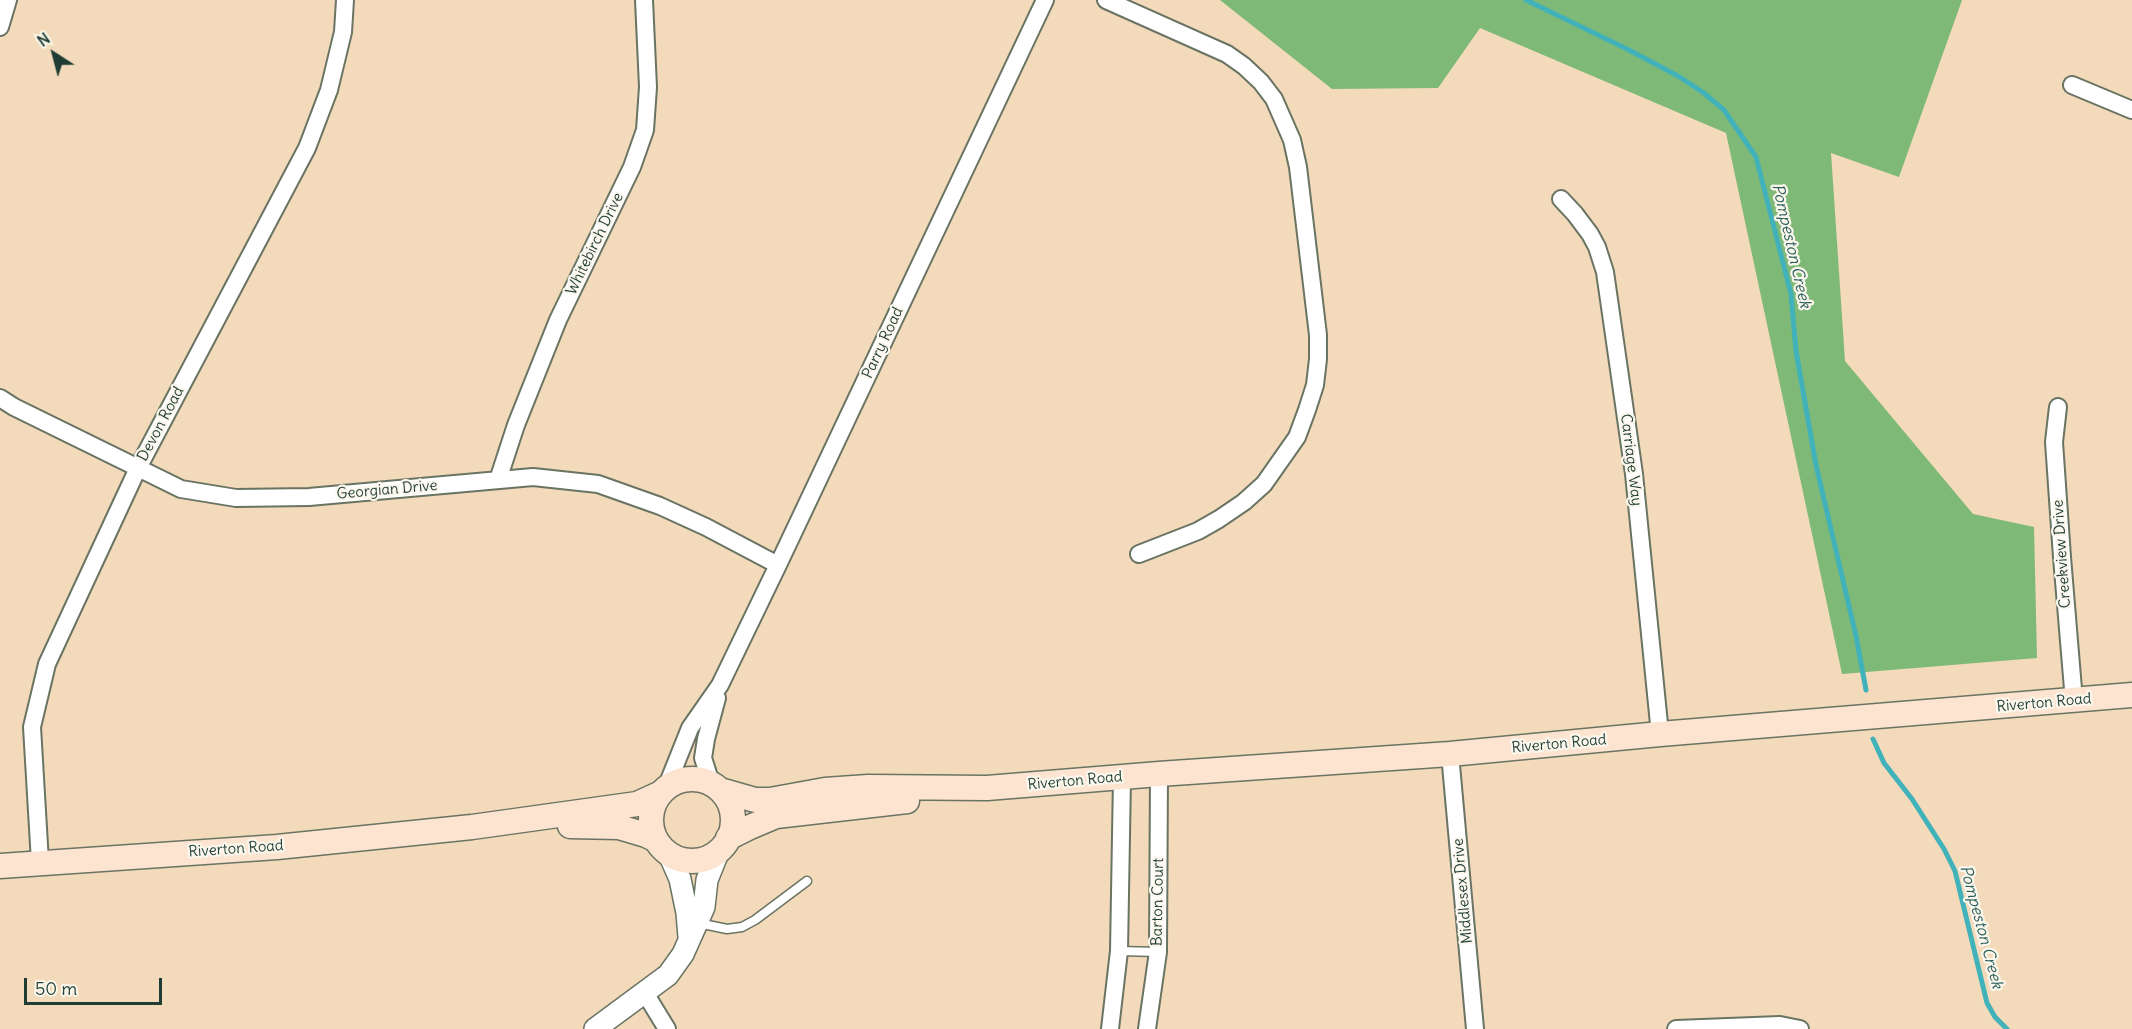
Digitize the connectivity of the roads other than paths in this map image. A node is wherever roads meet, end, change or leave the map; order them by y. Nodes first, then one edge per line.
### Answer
1 (8, 0) edge
2 (345, 0) edge
3 (644, 0) edge
4 (1045, 0) edge
5 (1106, 0) edge
6 (0, 27) edge
7 (2072, 85) dead end
8 (2132, 110) edge
9 (1561, 200) dead end
10 (0, 398) edge
11 (2058, 407) dead end
12 (138, 468) junction
13 (498, 480) junction
14 (1138, 554) dead end
15 (778, 565) junction
16 (720, 685) junction
17 (2132, 695) edge
18 (2074, 701) junction
19 (1660, 734) junction
20 (1450, 754) junction
21 (1159, 774) junction
22 (1122, 778) junction
23 (715, 787) junction
24 (987, 788) junction
25 (663, 791) junction
26 (472, 827) junction
27 (723, 844) junction
28 (662, 847) junction
29 (40, 862) junction
30 (0, 866) edge
31 (807, 881) dead end
32 (693, 932) junction
33 (1119, 951) junction
34 (1158, 952) junction
35 (645, 993) junction
36 (595, 1029) edge
37 (667, 1029) edge
38 (1110, 1029) edge
39 (1147, 1029) edge
40 (1475, 1029) edge
41 (1676, 1029) edge
42 (1800, 1029) edge

1 - 6 street
2 - 12 street, Devon Road
3 - 13 street, Whitebirch Drive
4 - 15 street, Parry Road
5 - 14 street
7 - 8 street
9 - 19 street, Carriage Way
10 - 12 street, Georgian Drive
11 - 18 street, Creekview Drive
12 - 13 street, Georgian Drive
12 - 29 street, Devon Road
13 - 15 street, Georgian Drive
15 - 16 street, Parry Road
16 - 23 street, Parry Road
16 - 25 street, Parry Road
17 - 18 main road, Riverton Road
18 - 19 main road, Riverton Road
19 - 20 main road, Riverton Road
20 - 21 main road, Riverton Road
20 - 40 street, Middlesex Drive
21 - 22 main road, Riverton Road
21 - 34 street, Barton Court
22 - 24 main road, Riverton Road
22 - 33 street
23 - 24 main road, Riverton Road
23 - 25 main road
23 - 27 main road
24 - 27 main road, Riverton Road
25 - 26 main road, Riverton Road
25 - 28 main road
26 - 28 main road, Riverton Road
26 - 29 main road, Riverton Road
27 - 28 main road
27 - 32 street
28 - 32 street
29 - 30 main road, Riverton Road
31 - 32 lane
32 - 35 street
33 - 34 lane
33 - 38 street
34 - 39 street, Barton Court
35 - 36 street
35 - 37 street
41 - 42 street

